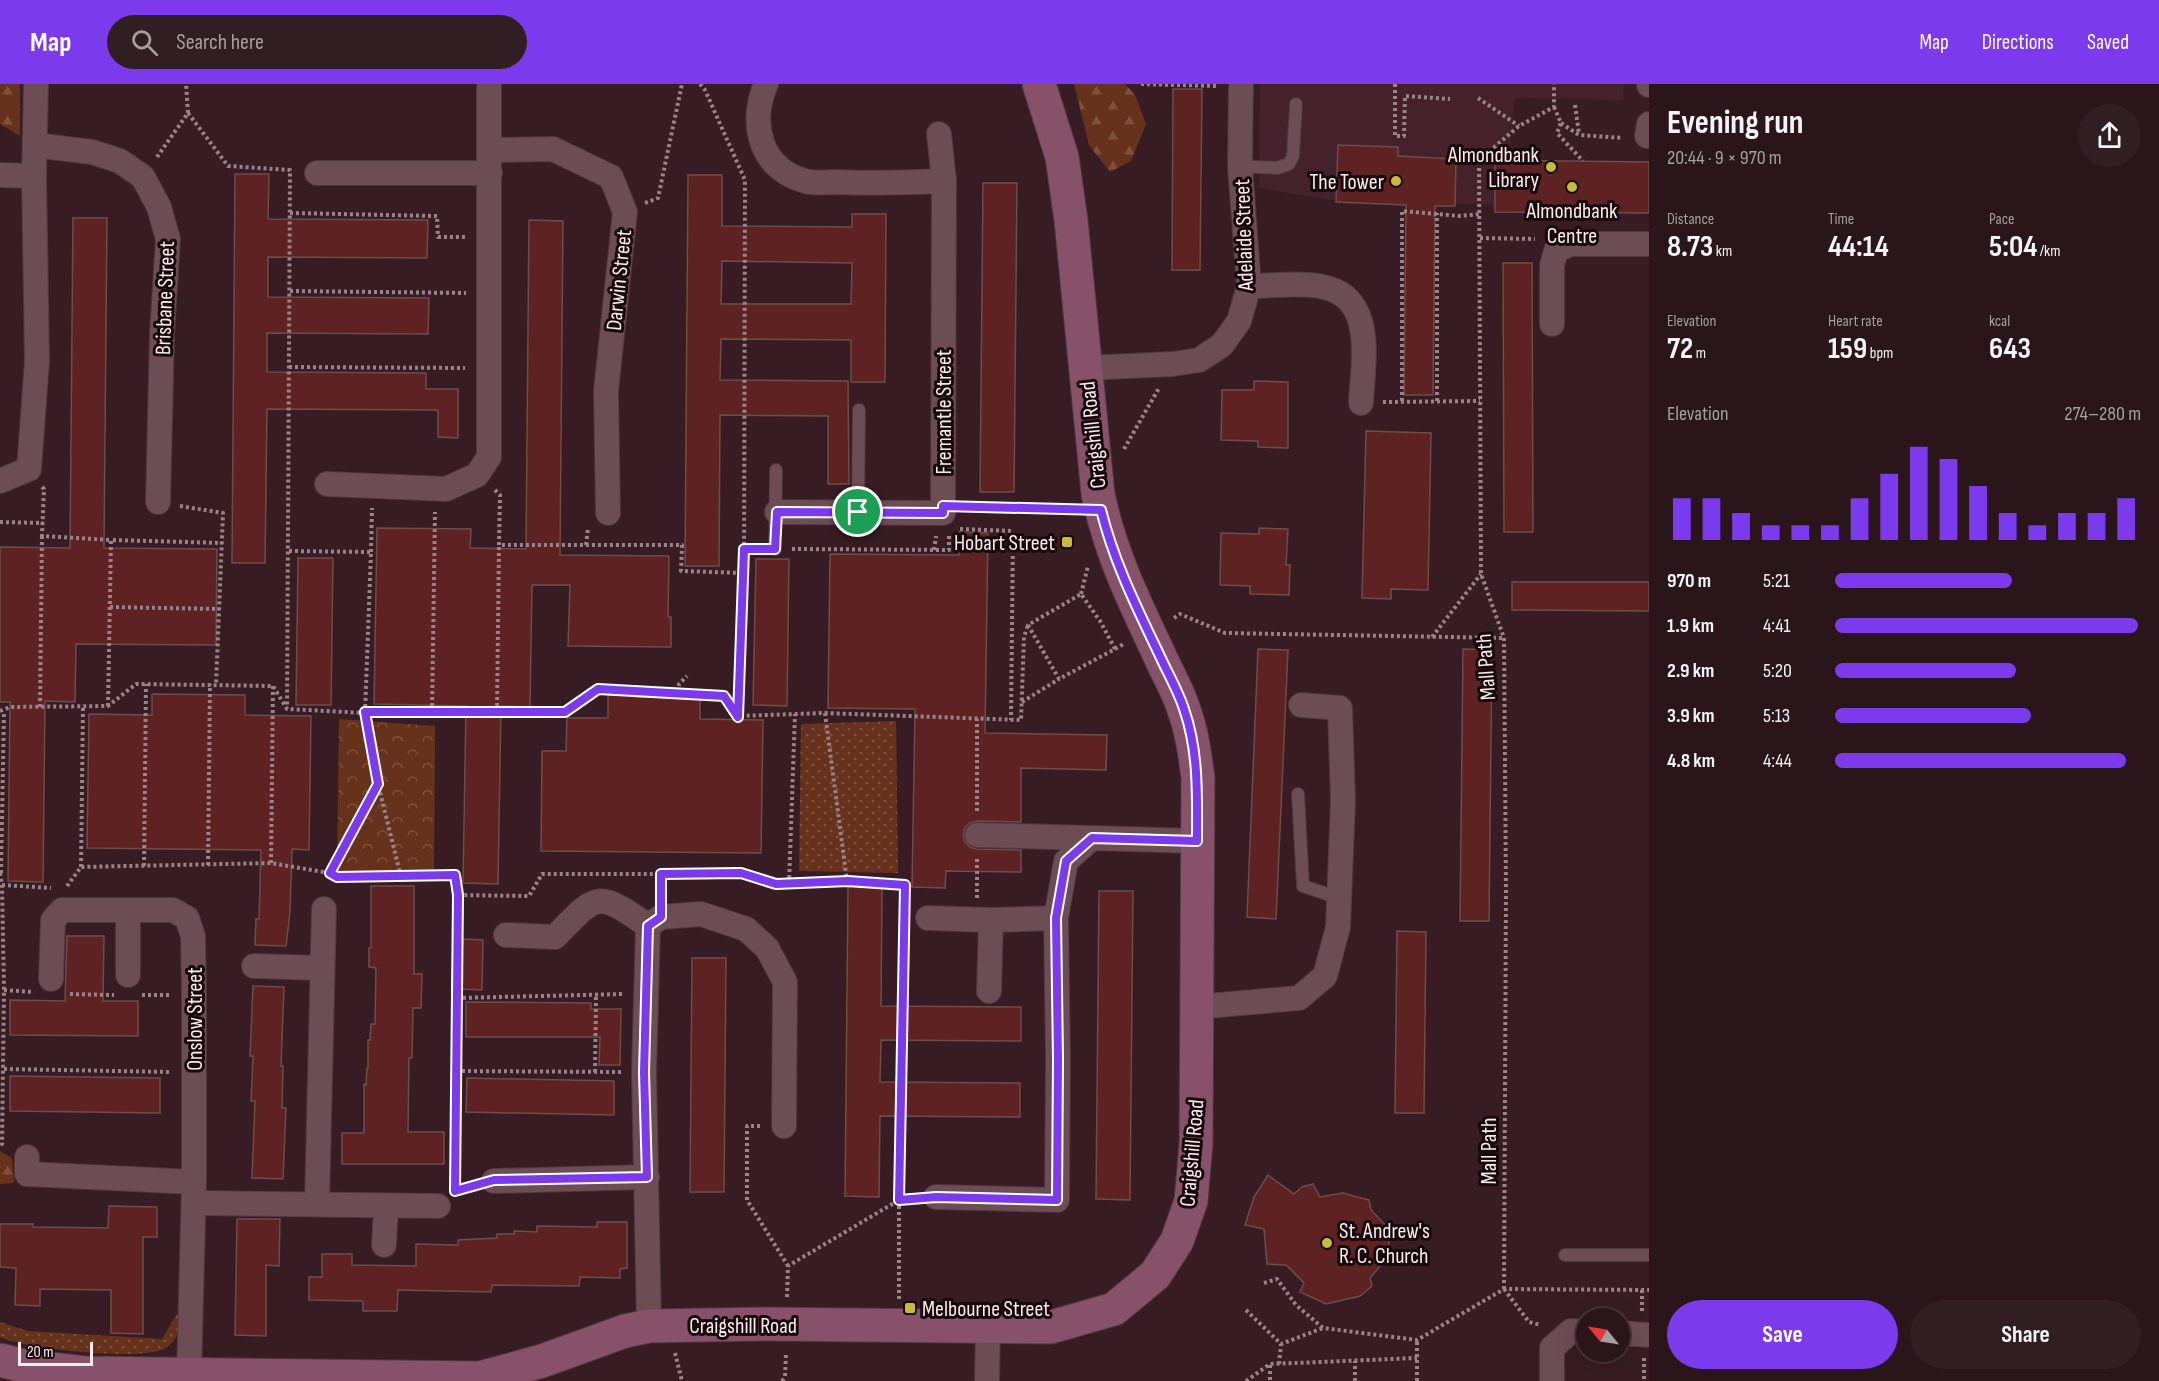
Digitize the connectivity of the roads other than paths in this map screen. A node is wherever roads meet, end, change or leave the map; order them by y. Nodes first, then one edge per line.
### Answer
1 (36, 84) edge
2 (489, 84) edge
3 (766, 84) edge
4 (1039, 84) edge
5 (1241, 85) edge
6 (1296, 104) dead end
7 (939, 134) dead end
8 (35, 145) junction
9 (490, 161) junction
10 (1240, 166) junction
11 (317, 173) dead end
12 (0, 175) edge
13 (34, 176) junction
14 (944, 181) junction
15 (1649, 244) edge
16 (1249, 286) junction
17 (1552, 324) dead end
18 (1085, 368) junction
19 (1362, 402) road end
20 (859, 410) dead end
21 (776, 470) dead end
22 (0, 481) edge
23 (327, 484) dead end
24 (158, 502) road end
25 (777, 512) junction
26 (858, 512) junction
27 (608, 513) dead end
28 (775, 549) road end
29 (1301, 705) dead end
30 (1298, 794) dead end
31 (977, 835) dead end
32 (1092, 838) junction
33 (1197, 841) junction
34 (1339, 898) junction
35 (324, 909) dead end
36 (128, 910) junction
37 (928, 918) dead end
38 (1056, 918) junction
39 (991, 920) junction
40 (655, 921) junction
41 (506, 935) dead end
42 (254, 966) dead end
43 (322, 968) junction
44 (51, 988) road end
45 (128, 988) road end
46 (989, 991) dead end
47 (1196, 1007) junction
48 (784, 1126) road end
49 (27, 1157) road end
50 (647, 1177) junction
51 (494, 1180) road end
52 (194, 1192) junction
53 (936, 1197) road end
54 (447, 1199) road end
55 (317, 1203) junction
56 (386, 1206) junction
57 (384, 1245) dead end
58 (1565, 1255) dead end
59 (1649, 1255) edge
60 (648, 1326) junction
61 (988, 1328) junction
62 (1576, 1334) edge
63 (1630, 1334) edge
64 (1649, 1335) edge
65 (16, 1369) edge
66 (189, 1374) junction
67 (987, 1381) edge
68 (1552, 1381) edge

1 - 8 street
2 - 9 street
3 - 14 street
4 - 18 street, Craigshill Road
5 - 10 street, Adelaide Street
6 - 10 lane
7 - 14 street, Fremantle Street
8 - 13 street
8 - 24 street, Brisbane Street
9 - 11 street, Darwin Street
9 - 23 street
9 - 27 street, Darwin Street
10 - 16 street, Adelaide Street
12 - 13 street
13 - 22 street
14 - 26 street, Fremantle Street
15 - 17 street
16 - 18 street, Adelaide Street
16 - 19 street
18 - 33 street, Craigshill Road
20 - 26 lane
21 - 25 lane
25 - 26 street, Fremantle Street
25 - 28 lane
29 - 34 street
30 - 34 lane
31 - 32 street
32 - 33 street
32 - 38 street
33 - 47 street, Craigshill Road
34 - 47 street
35 - 43 street
36 - 44 street, Onslow Street
36 - 45 street
36 - 52 street, Onslow Street
37 - 39 street
38 - 39 street
38 - 53 street
39 - 46 street
40 - 41 street
40 - 48 street
40 - 50 street
42 - 43 street
43 - 55 street
47 - 61 street, Craigshill Road
49 - 52 street
50 - 51 street
50 - 60 street
52 - 55 street
52 - 66 street, Onslow Street
54 - 56 street
55 - 56 street
56 - 57 street
58 - 59 lane
60 - 61 street, Craigshill Road
60 - 66 street, Craigshill Road
61 - 67 street
62 - 68 street
63 - 64 street
65 - 66 street, Craigshill Road

